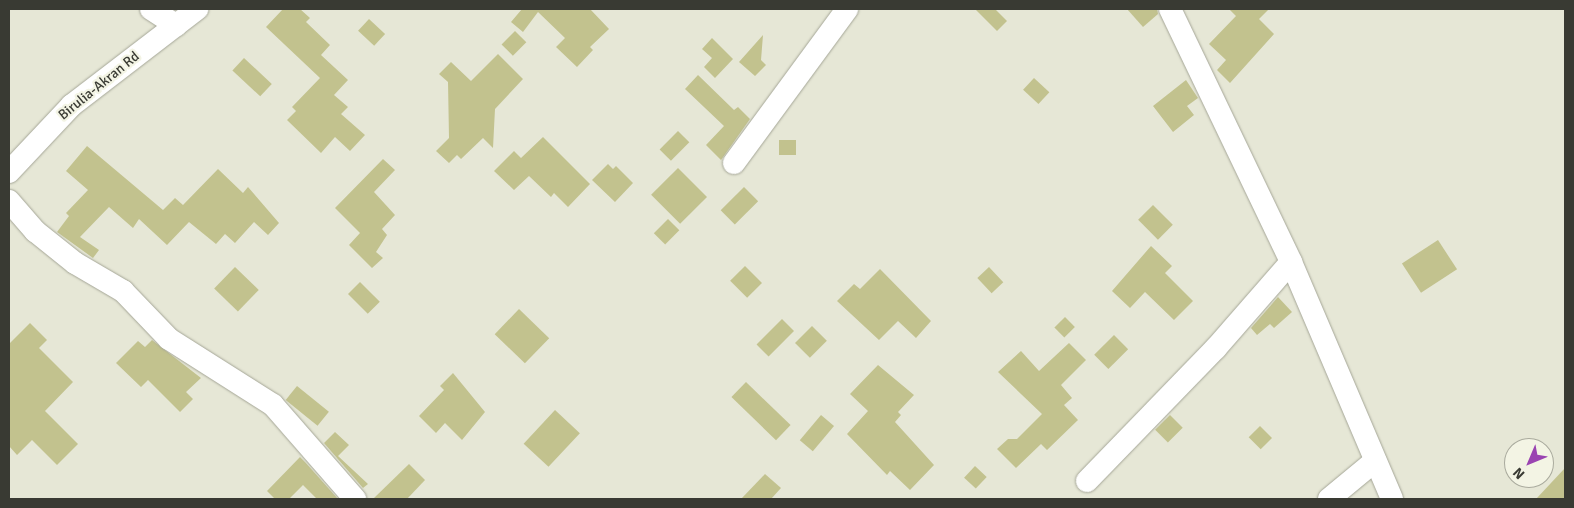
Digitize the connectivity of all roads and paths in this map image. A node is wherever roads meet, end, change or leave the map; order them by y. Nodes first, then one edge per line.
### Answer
1 (151, 9) edge
2 (197, 9) edge
3 (848, 9) edge
4 (1170, 9) edge
5 (176, 25) junction
6 (734, 163) dead end
7 (9, 172) edge
8 (9, 201) edge
9 (1291, 262) junction
10 (1375, 461) junction
11 (1088, 481) dead end
12 (355, 499) edge
13 (1329, 499) edge
14 (1392, 499) edge

1 - 5 street
2 - 5 street, Birulia-Akran Rd
3 - 6 street
4 - 9 street
5 - 7 street, Birulia-Akran Rd
8 - 12 street
9 - 10 street
9 - 11 street
10 - 13 street
10 - 14 street

